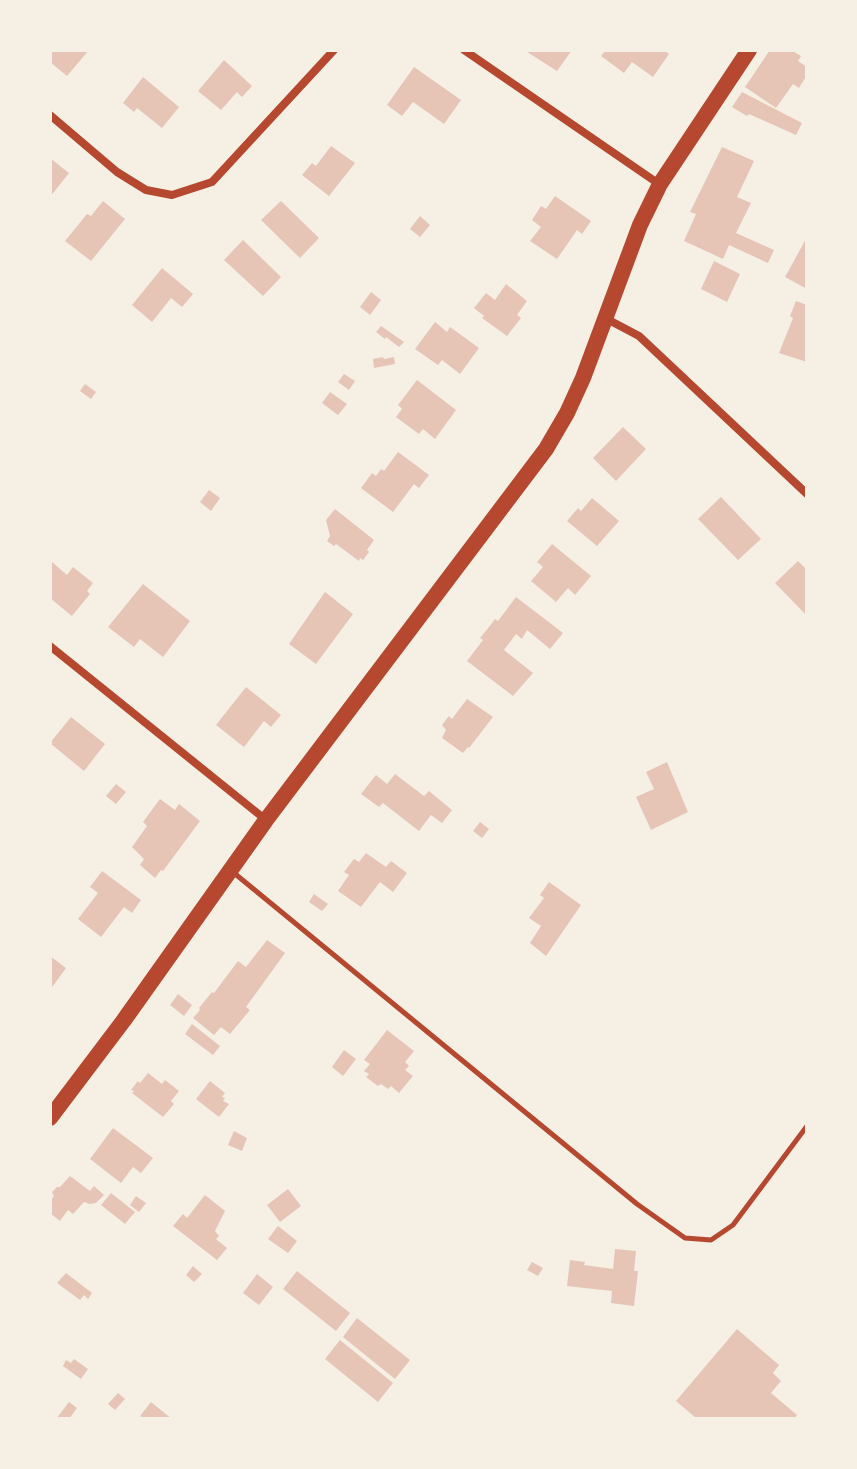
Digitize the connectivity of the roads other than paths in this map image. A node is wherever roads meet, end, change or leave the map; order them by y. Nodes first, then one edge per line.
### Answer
1 (334, 50) edge
2 (464, 50) edge
3 (749, 50) edge
4 (50, 115) edge
5 (660, 184) junction
6 (605, 318) junction
7 (807, 494) edge
8 (50, 646) edge
9 (266, 820) junction
10 (230, 870) junction
11 (50, 1118) edge
12 (807, 1126) edge

1 - 4 street
2 - 5 street
3 - 5 main road
5 - 6 main road
6 - 7 street
6 - 9 main road
8 - 9 street
9 - 10 main road
10 - 11 main road
10 - 12 lane

